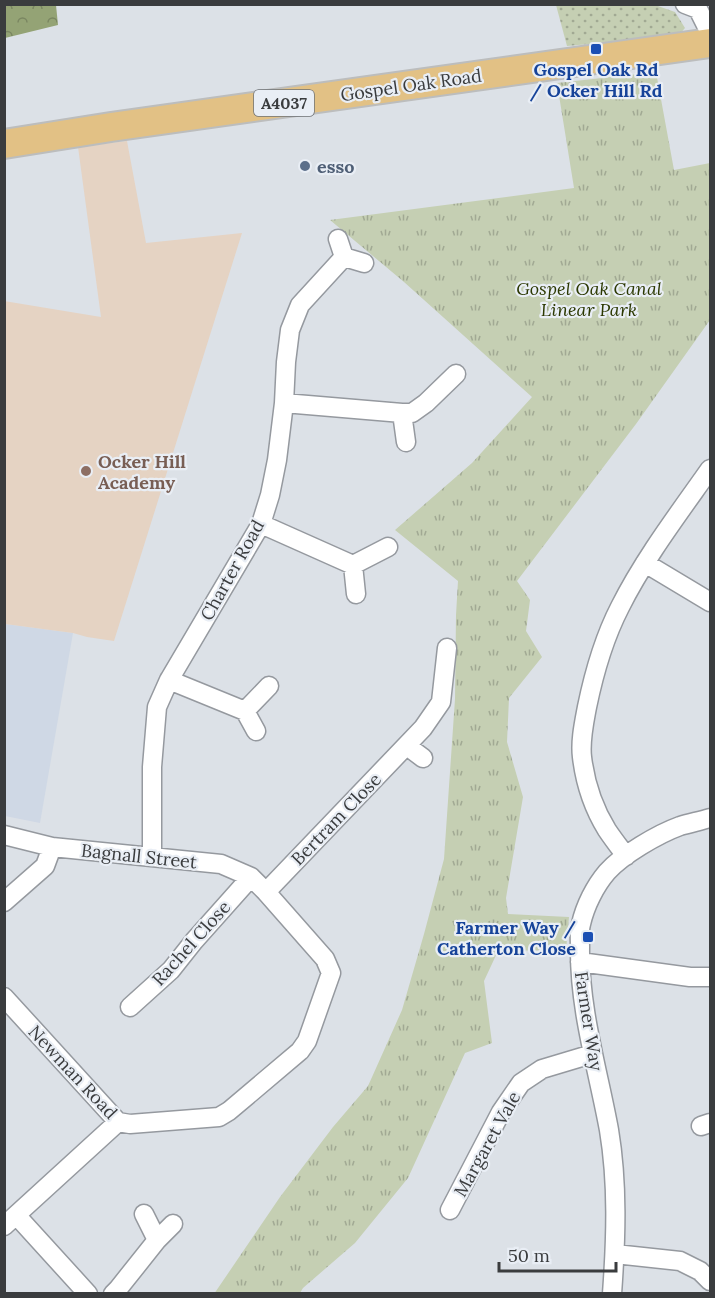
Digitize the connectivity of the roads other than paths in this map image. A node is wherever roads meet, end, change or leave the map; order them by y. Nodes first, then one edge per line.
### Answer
1 (685, 4) edge
2 (711, 33) edge
3 (711, 43) edge
4 (4, 144) edge
5 (338, 239) dead end
6 (344, 257) junction
7 (364, 263) dead end
8 (456, 374) dead end
9 (284, 403) junction
10 (402, 413) junction
11 (406, 442) dead end
12 (711, 469) edge
13 (261, 524) junction
14 (388, 547) dead end
15 (645, 563) junction
16 (353, 566) junction
17 (356, 594) dead end
18 (711, 602) edge
19 (447, 648) dead end
20 (169, 681) junction
21 (269, 686) dead end
22 (245, 711) junction
23 (256, 731) dead end
24 (407, 746) junction
25 (423, 758) dead end
26 (711, 818) edge
27 (4, 835) edge
28 (52, 847) junction
29 (626, 856) junction
30 (152, 858) junction
31 (250, 877) junction
32 (266, 892) junction
33 (4, 902) edge
34 (580, 962) junction
35 (711, 977) edge
36 (4, 997) edge
37 (128, 1006) dead end
38 (592, 1054) junction
39 (118, 1122) junction
40 (450, 1210) dead end
41 (144, 1214) dead end
42 (9, 1219) edge
43 (173, 1224) dead end
44 (157, 1240) junction
45 (615, 1254) junction
46 (711, 1281) edge
47 (88, 1293) edge
48 (113, 1293) edge
49 (612, 1293) edge

1 - 2 street
3 - 4 main road, Gospel Oak Road / A4037
5 - 6 street
6 - 7 street
6 - 9 street, Charter Road
8 - 10 street
9 - 10 street
9 - 13 street, Charter Road
10 - 11 street
12 - 15 street
13 - 16 street
13 - 20 street, Charter Road
14 - 16 street
15 - 18 street
15 - 29 street
16 - 17 street
19 - 24 street, Bertram Close
20 - 22 street
20 - 30 street, Charter Road
21 - 22 street
22 - 23 street
24 - 25 street
24 - 32 street, Bertram Close
26 - 29 street, Farmer Way
27 - 28 street, Bagnall Street
28 - 30 street, Bagnall Street
28 - 33 street
29 - 34 street, Farmer Way
30 - 31 street, Bagnall Street
31 - 32 street, Bagnall Street
31 - 37 street, Rachel Close
32 - 39 street, Newman Road
34 - 35 street
34 - 38 street, Farmer Way
36 - 39 street, Newman Road
38 - 40 street, Margaret Vale
38 - 45 street, Farmer Way
39 - 42 street
41 - 44 street
42 - 47 street
43 - 44 street
44 - 48 street
45 - 46 street
45 - 49 street, Farmer Way

